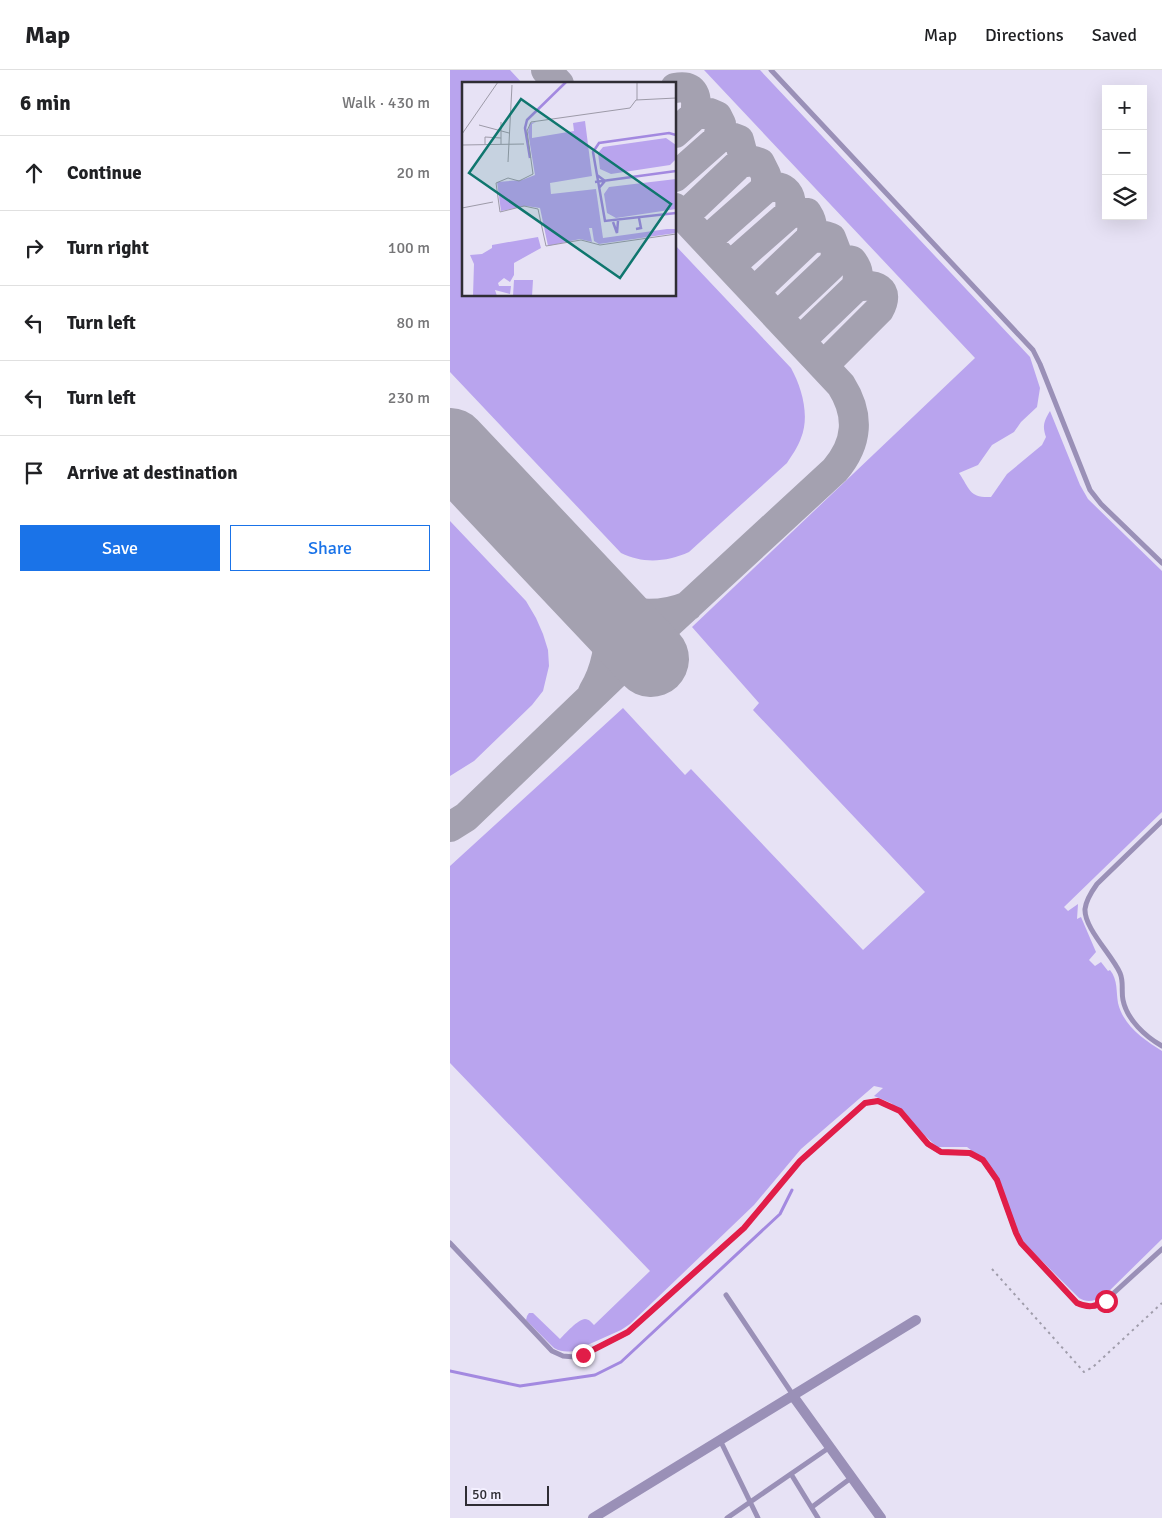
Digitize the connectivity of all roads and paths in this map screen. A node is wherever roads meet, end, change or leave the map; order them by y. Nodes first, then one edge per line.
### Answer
1 (771, 70) edge
2 (1162, 563) edge
3 (1162, 821) edge
4 (1162, 1046) edge
5 (450, 1243) edge
6 (1162, 1249) edge
7 (992, 1269) dead end
8 (726, 1294) dead end
9 (1162, 1303) edge
10 (916, 1320) dead end
11 (793, 1396) junction
12 (720, 1440) junction
13 (830, 1447) junction
14 (791, 1474) junction
15 (852, 1477) junction
16 (750, 1503) junction
17 (812, 1507) junction
18 (592, 1518) edge
19 (727, 1518) edge
20 (758, 1518) edge
21 (818, 1518) edge
22 (881, 1518) edge

1 - 2 lane
3 - 4 lane
5 - 6 lane
7 - 9 path
8 - 11 lane
10 - 11 street
11 - 12 street
11 - 13 street
12 - 16 lane
12 - 18 street
13 - 14 lane
13 - 15 street
14 - 16 lane
14 - 17 lane
15 - 17 lane
15 - 22 street
16 - 19 lane
16 - 20 lane
17 - 21 lane

